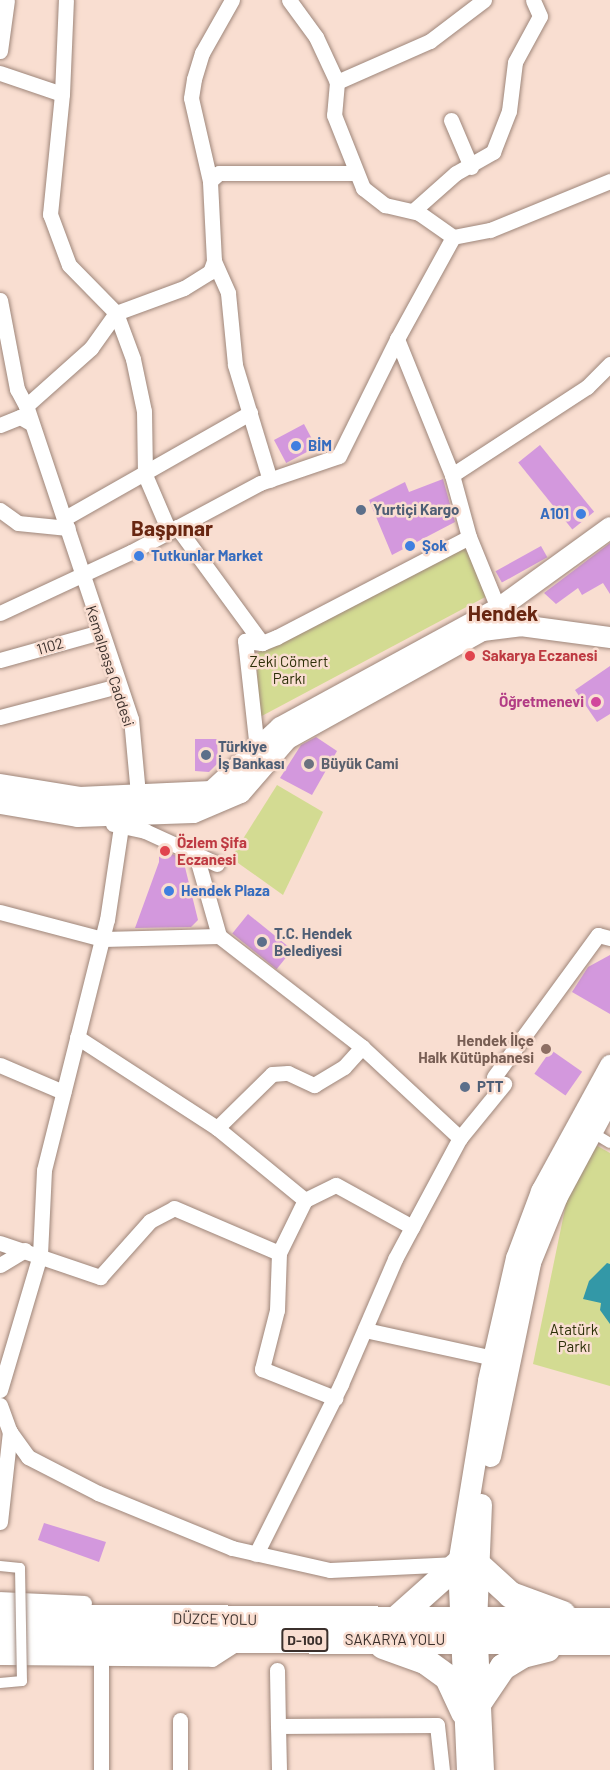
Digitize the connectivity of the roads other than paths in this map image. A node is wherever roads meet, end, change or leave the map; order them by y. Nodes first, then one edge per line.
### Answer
1 (8, 0) edge
2 (66, 0) edge
3 (232, 0) edge
4 (289, 0) edge
5 (484, 0) edge
6 (533, 0) edge
7 (0, 51) edge
8 (0, 73) edge
9 (336, 82) junction
10 (62, 94) junction
11 (451, 120) dead end
12 (471, 167) junction
13 (356, 173) junction
14 (210, 181) junction
15 (610, 181) edge
16 (413, 211) junction
17 (453, 237) junction
18 (214, 261) junction
19 (2, 309) edge
20 (116, 313) junction
21 (398, 339) junction
22 (610, 364) edge
23 (250, 413) junction
24 (27, 414) junction
25 (0, 425) edge
26 (145, 475) junction
27 (452, 475) junction
28 (270, 480) junction
29 (0, 510) edge
30 (67, 523) junction
31 (610, 527) edge
32 (173, 529) junction
33 (469, 537) junction
34 (81, 575) junction
35 (498, 608) junction
36 (0, 613) edge
37 (610, 626) edge
38 (482, 630) junction
39 (100, 632) junction
40 (610, 637) edge
41 (261, 643) junction
42 (0, 660) edge
43 (107, 689) dead end
44 (0, 717) edge
45 (254, 752) junction
46 (0, 784) edge
47 (138, 795) junction
48 (0, 803) edge
49 (77, 816) junction
50 (122, 826) junction
51 (196, 855) junction
52 (217, 864) dead end
53 (0, 912) edge
54 (219, 936) junction
55 (610, 938) edge
56 (103, 939) junction
57 (77, 1037) junction
58 (362, 1047) junction
59 (0, 1065) edge
60 (610, 1065) edge
61 (63, 1092) junction
62 (610, 1097) edge
63 (217, 1128) junction
64 (585, 1129) junction
65 (460, 1138) junction
66 (610, 1143) edge
67 (304, 1200) junction
68 (412, 1227) junction
69 (0, 1243) edge
70 (32, 1253) junction
71 (279, 1253) junction
72 (0, 1265) edge
73 (365, 1330) junction
74 (493, 1358) junction
75 (0, 1389) edge
76 (335, 1398) junction
77 (0, 1405) edge
78 (10, 1432) junction
79 (0, 1522) edge
80 (256, 1554) junction
81 (467, 1564) junction
82 (0, 1566) edge
83 (0, 1599) edge
84 (84, 1603) joint
85 (0, 1617) edge
86 (151, 1618) junction
87 (394, 1621) junction
88 (592, 1628) edge
89 (469, 1631) junction
90 (0, 1639) edge
91 (357, 1639) junction
92 (240, 1641) junction
93 (610, 1642) edge
94 (0, 1658) edge
95 (101, 1660) junction
96 (277, 1670) dead end
97 (0, 1683) edge
98 (472, 1707) junction
99 (180, 1720) dead end
100 (278, 1726) junction
101 (101, 1770) edge
102 (180, 1770) edge
103 (279, 1770) edge
104 (442, 1770) edge
105 (466, 1770) edge
106 (483, 1770) edge

1 - 7 street
2 - 10 street
3 - 14 street
4 - 9 street
5 - 9 street
6 - 12 street
8 - 10 street
9 - 13 street
10 - 20 street
11 - 12 street
12 - 16 street
13 - 14 street
13 - 16 street
14 - 18 street
15 - 17 street
16 - 17 street
17 - 21 street
18 - 20 street
18 - 23 street
19 - 24 street, Kemalpaşa Caddesi
20 - 24 street
20 - 26 street
21 - 27 street
21 - 28 street
22 - 27 street
23 - 26 street
23 - 28 street
24 - 25 street
24 - 30 street, Kemalpaşa Caddesi
26 - 30 street
26 - 32 street
27 - 33 street
28 - 32 street
29 - 30 street
30 - 34 street, Kemalpaşa Caddesi
31 - 35 main road
32 - 34 street
32 - 41 street
33 - 35 street
33 - 41 street
34 - 36 street
34 - 39 street, Kemalpaşa Caddesi
35 - 37 main road
35 - 38 main road
35 - 45 main road
38 - 40 main road
38 - 49 main road
39 - 42 street, 1102
39 - 47 street, Kemalpaşa Caddesi
41 - 45 street
43 - 44 street
45 - 47 main road
46 - 47 main road
48 - 49 main road
49 - 50 street
50 - 51 street
50 - 56 street
51 - 52 street
51 - 54 street
53 - 56 street
54 - 56 street
54 - 58 street
55 - 65 street
56 - 57 street
57 - 61 street
57 - 63 street
58 - 63 street
58 - 65 street
59 - 61 street
60 - 64 main road
61 - 70 street
62 - 64 main road
63 - 67 street
64 - 66 street
64 - 74 main road
64 - 81 main road
65 - 68 street
67 - 68 street
67 - 71 street
68 - 73 street
69 - 70 street
70 - 71 street
70 - 72 street
70 - 75 street
71 - 76 street
73 - 74 street
73 - 76 street
74 - 81 main road
76 - 80 street
77 - 78 street
78 - 79 street
78 - 80 street
80 - 81 street
81 - 87 highway
81 - 88 highway
81 - 89 main road
82 - 97 street, bridge
83 - 84 street
84 - 86 highway
85 - 86 highway, DÜZCE YOLU / D-100
86 - 87 highway, DÜZCE YOLU / D-100
87 - 89 highway, DÜZCE YOLU / D-100
88 - 89 highway, DÜZCE YOLU / D-100
88 - 93 highway, D-100
88 - 98 highway
89 - 91 highway, SAKARYA YOLU / D-100
89 - 98 main road
90 - 92 highway, SAKARYA YOLU / D-100
91 - 92 highway, SAKARYA YOLU / D-100
91 - 98 highway
92 - 95 street
94 - 95 street
95 - 101 street
96 - 100 street
98 - 105 main road
98 - 106 main road
99 - 102 street
100 - 103 street
100 - 104 street

